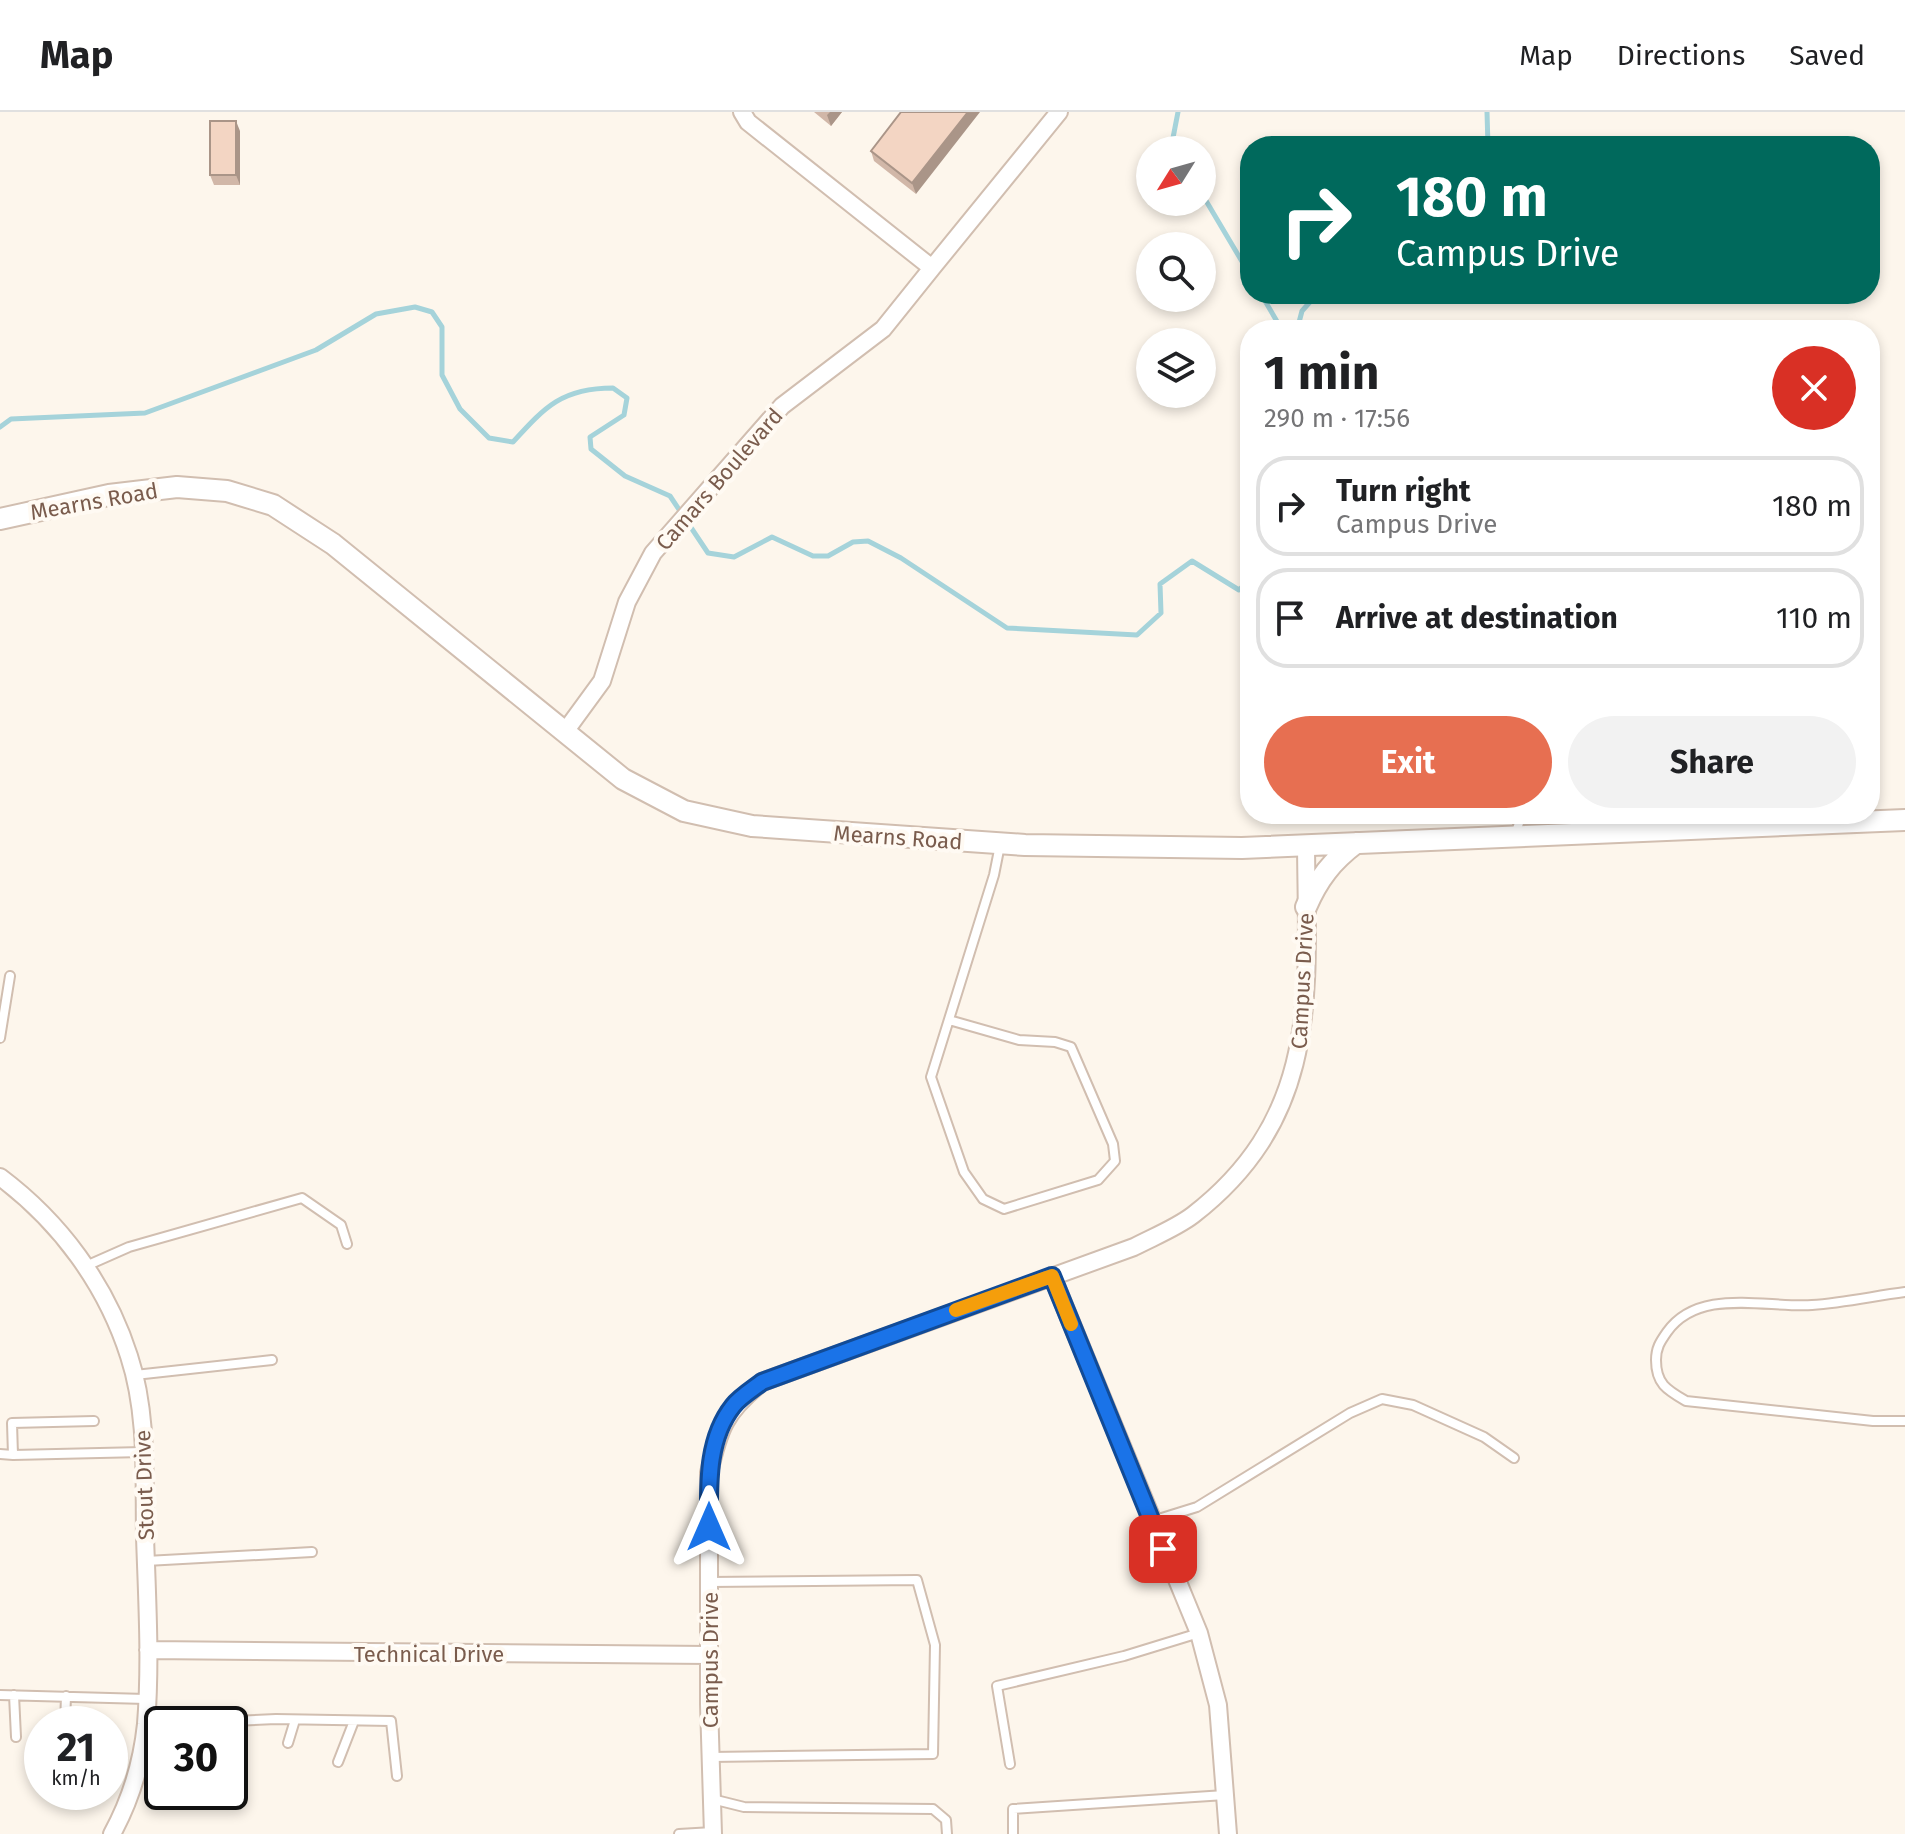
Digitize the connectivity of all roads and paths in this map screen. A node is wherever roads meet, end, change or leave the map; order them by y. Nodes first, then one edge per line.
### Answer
1 (742, 112) edge
2 (1059, 112) edge
3 (932, 268) junction
4 (0, 519) edge
5 (564, 733) junction
6 (1905, 820) edge
7 (1880, 821) edge
8 (1519, 824) edge
9 (1808, 824) edge
10 (1515, 836) junction
11 (1356, 843) junction
12 (1000, 844) junction
13 (1306, 845) junction
14 (1306, 907) junction
15 (10, 976) dead end
16 (949, 1020) junction
17 (0, 1038) edge
18 (0, 1177) edge
19 (347, 1244) dead end
20 (86, 1266) junction
21 (1052, 1276) junction
22 (1905, 1292) edge
23 (272, 1360) dead end
24 (134, 1375) junction
25 (94, 1421) dead end
26 (1905, 1421) edge
27 (143, 1452) junction
28 (0, 1454) edge
29 (13, 1455) junction
30 (1514, 1458) dead end
31 (1152, 1521) junction
32 (312, 1552) dead end
33 (146, 1561) junction
34 (709, 1582) junction
35 (1199, 1633) junction
36 (148, 1650) junction
37 (709, 1655) junction
38 (0, 1695) edge
39 (14, 1695) junction
40 (66, 1696) junction
41 (146, 1699) junction
42 (66, 1706) edge
43 (149, 1706) edge
44 (295, 1720) junction
45 (248, 1721) edge
46 (354, 1721) junction
47 (16, 1737) dead end
48 (288, 1743) dead end
49 (711, 1757) junction
50 (144, 1758) edge
51 (338, 1762) dead end
52 (1010, 1764) dead end
53 (397, 1776) dead end
54 (1225, 1795) junction
55 (712, 1799) junction
56 (713, 1833) edge
57 (112, 1834) edge
58 (679, 1834) edge
59 (947, 1834) edge
60 (1013, 1834) edge
61 (1228, 1834) edge

1 - 3 street
2 - 3 street, Camars Boulevard
3 - 5 street, Camars Boulevard
4 - 5 street, Mearns Road
5 - 12 street, Mearns Road
6 - 7 street, Mearns Road
8 - 10 lane
9 - 10 street, Mearns Road
10 - 11 street, Mearns Road
11 - 13 street, Mearns Road
11 - 14 street
12 - 13 street, Mearns Road
12 - 16 lane
13 - 14 street, Campus Drive
14 - 21 street, Campus Drive
15 - 17 lane
16 - 16 lane
18 - 20 street, Stout Drive
19 - 20 lane
20 - 24 street, Stout Drive
21 - 31 street
21 - 34 street, Campus Drive
22 - 26 lane
23 - 24 lane
24 - 27 street, Stout Drive
25 - 29 lane
27 - 29 lane
27 - 33 street, Stout Drive
28 - 29 lane
30 - 31 lane
31 - 35 street
32 - 33 lane
33 - 36 street, Stout Drive
34 - 37 street, Campus Drive
34 - 49 lane
35 - 52 lane
35 - 54 street
36 - 37 street, Technical Drive
36 - 41 street, Stout Drive
37 - 49 street, Campus Drive
38 - 39 lane
39 - 40 lane
39 - 47 lane
40 - 41 lane
40 - 42 lane
41 - 43 street, Stout Drive
44 - 45 lane
44 - 46 lane
44 - 48 lane
46 - 51 lane
46 - 53 lane
49 - 55 street, Campus Drive
50 - 57 street, Stout Drive
54 - 60 lane
54 - 61 street
55 - 56 street, Campus Drive
55 - 59 lane
56 - 58 lane

